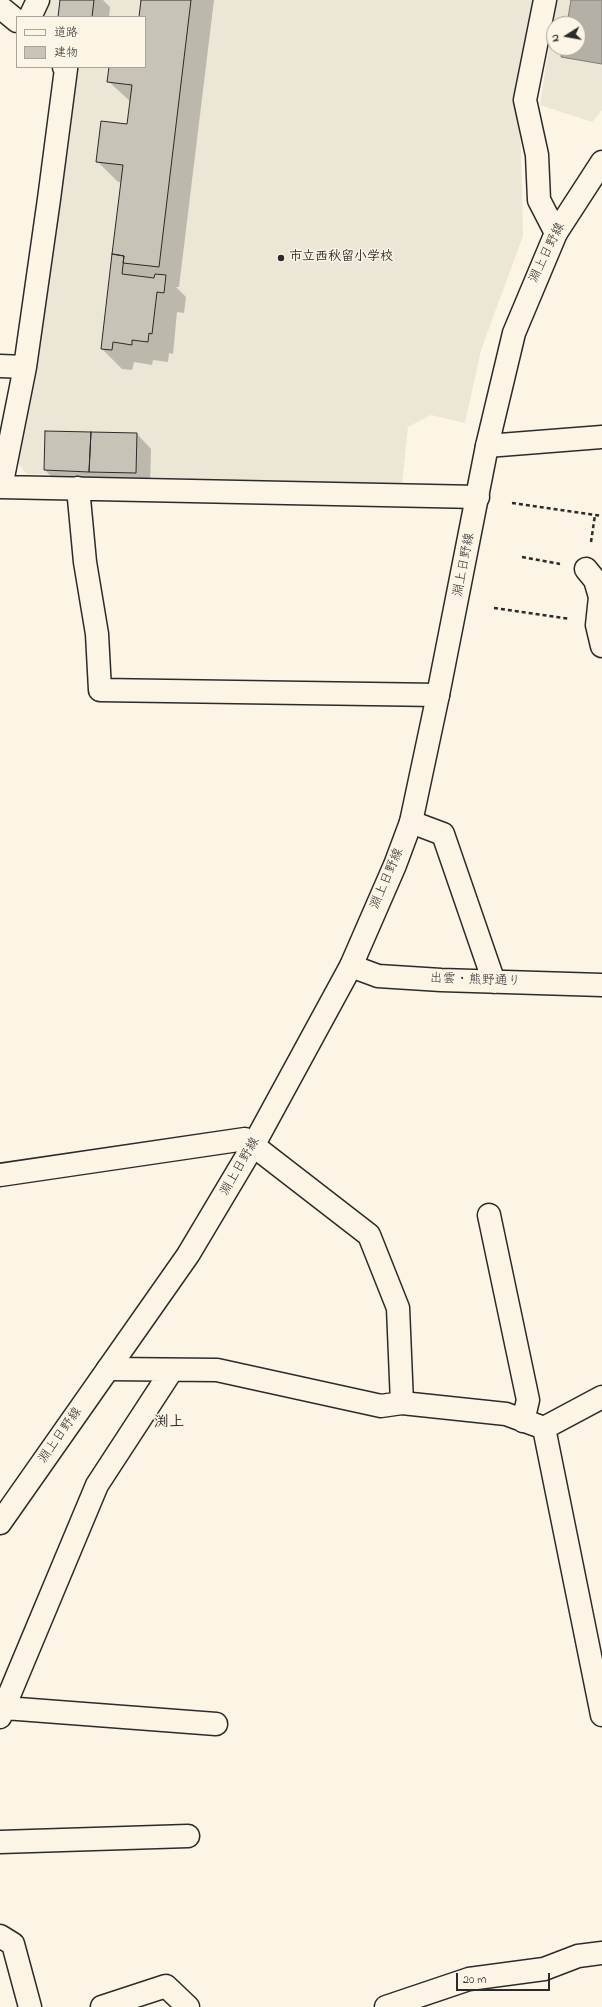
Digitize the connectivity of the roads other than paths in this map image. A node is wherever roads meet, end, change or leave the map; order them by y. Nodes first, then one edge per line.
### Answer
1 (38, 0) edge
2 (545, 0) edge
3 (0, 7) edge
4 (30, 16) edge
5 (16, 20) edge
6 (65, 68) edge
7 (602, 162) edge
8 (556, 233) junction
9 (0, 366) edge
10 (24, 367) junction
11 (602, 437) edge
12 (488, 446) junction
13 (1, 487) edge
14 (78, 488) junction
15 (478, 496) junction
16 (586, 569) road end
17 (602, 646) edge
18 (438, 694) junction
19 (411, 822) junction
20 (350, 966) junction
21 (494, 982) junction
22 (602, 985) edge
23 (253, 1146) junction
24 (0, 1176) edge
25 (489, 1215) dead end
26 (108, 1369) junction
27 (172, 1370) junction
28 (602, 1396) edge
29 (402, 1404) junction
30 (523, 1421) junction
31 (544, 1428) junction
32 (0, 1523) edge
33 (2, 1713) edge
34 (602, 1715) edge
35 (216, 1724) dead end
36 (188, 1836) dead end
37 (0, 1842) edge
38 (0, 1936) edge
39 (602, 1953) edge
40 (30, 2007) edge
41 (102, 2007) edge
42 (188, 2007) edge
43 (386, 2007) edge

1 - 4 street
2 - 8 street
3 - 5 street
6 - 10 street
7 - 8 street, 淵上日野線
8 - 12 street, 淵上日野線
9 - 10 street
10 - 13 street
11 - 12 street
12 - 15 street, 淵上日野線
13 - 14 street
14 - 15 street
14 - 18 street
15 - 18 street, 淵上日野線
16 - 17 street
18 - 19 street, 淵上日野線
19 - 20 street, 淵上日野線
19 - 21 street
20 - 21 street, 出雲・熊野通り
20 - 23 street, 淵上日野線
21 - 22 street, 出雲・熊野通り
23 - 24 street
23 - 26 street, 淵上日野線
23 - 29 street
25 - 30 street
26 - 27 street
26 - 32 street, 淵上日野線
27 - 29 street
27 - 33 street
28 - 31 street
29 - 30 street
30 - 31 street
31 - 34 street
33 - 35 street
36 - 37 street
38 - 40 street
39 - 43 street
41 - 42 street

